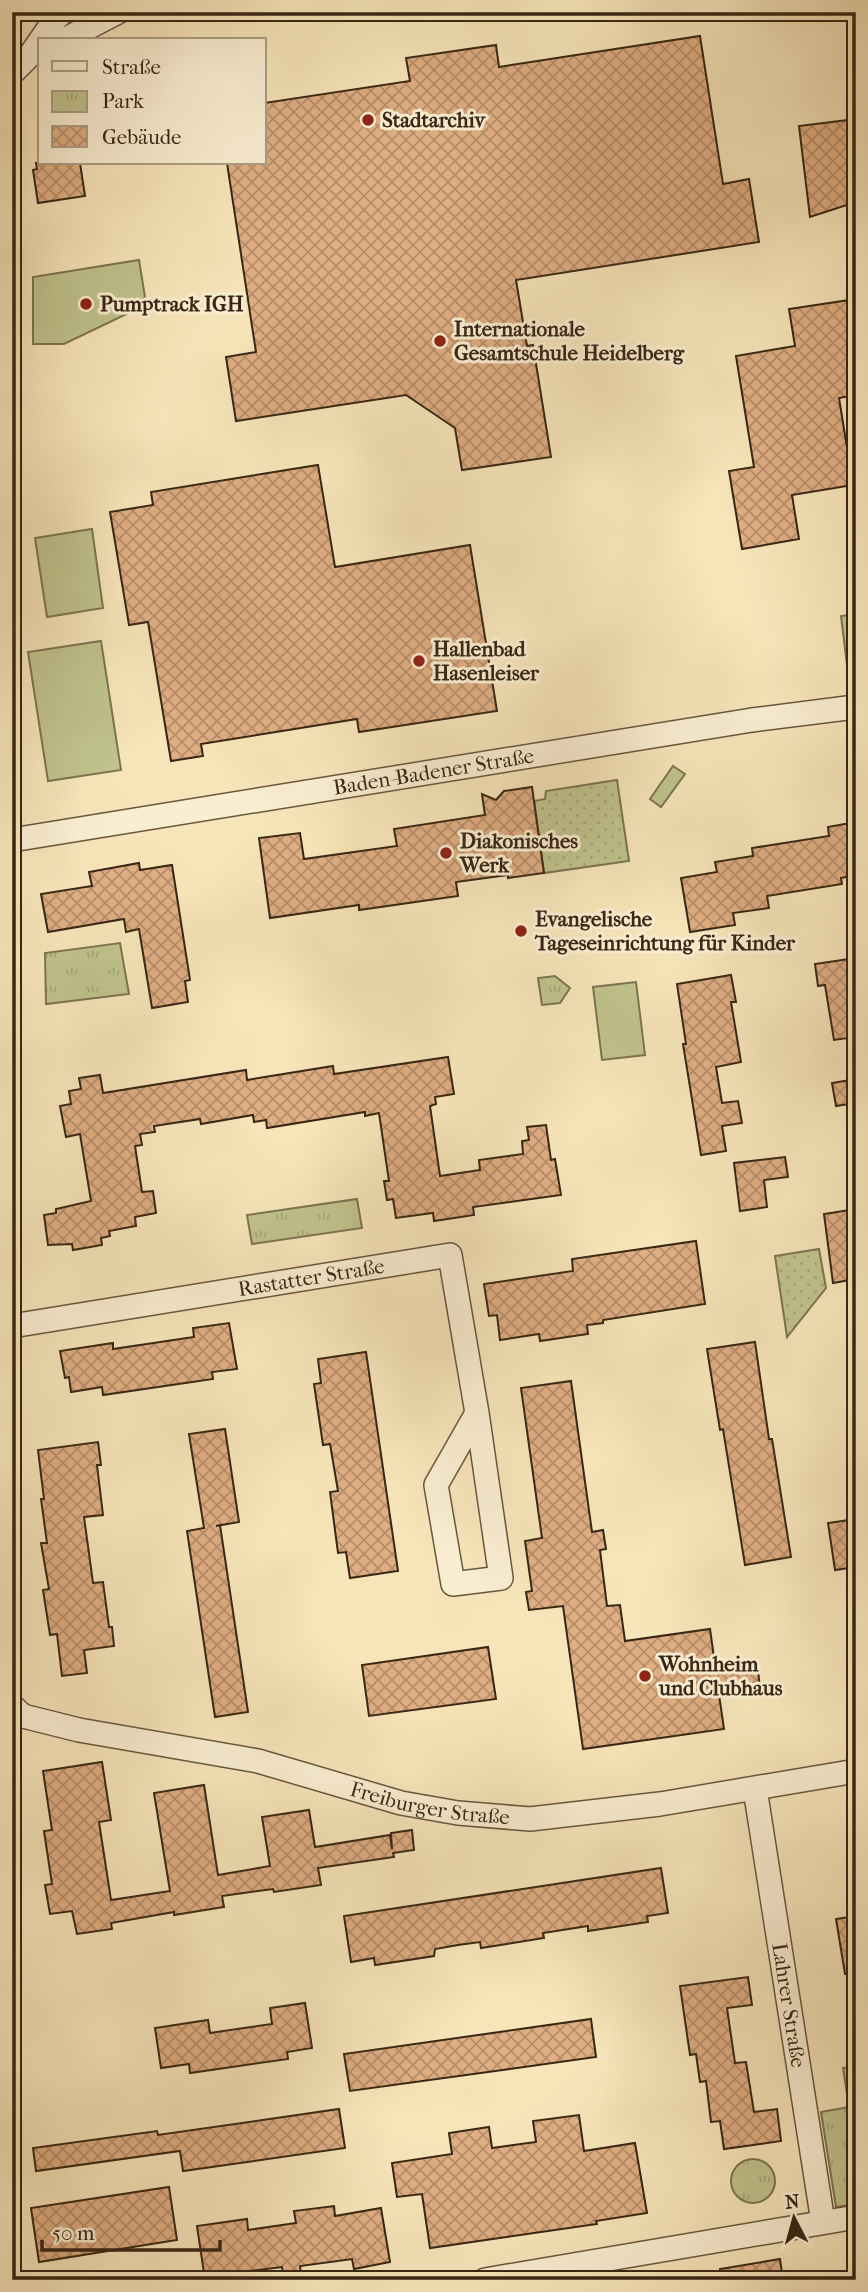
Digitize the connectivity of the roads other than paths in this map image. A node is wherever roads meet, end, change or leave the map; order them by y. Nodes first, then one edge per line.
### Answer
1 (63, 12) edge
2 (118, 12) edge
3 (43, 38) edge
4 (68, 38) edge
5 (35, 52) edge
6 (12, 73) edge
7 (856, 708) edge
8 (12, 840) edge
9 (12, 1326) edge
10 (477, 1413) junction
11 (12, 1706) edge
12 (856, 1771) edge
13 (755, 1789) junction
14 (856, 2217) edge
15 (823, 2222) junction
16 (521, 2277) edge
17 (485, 2280) edge

1 - 3 street
2 - 4 street
5 - 6 street
7 - 8 street, Baden-Badener Straße
9 - 10 street, Rastatter Straße
10 - 10 street, Rastatter Straße
11 - 13 street, Freiburger Straße
12 - 13 street, Freiburger Straße
13 - 15 street, Lahrer Straße
14 - 15 street
15 - 16 street
16 - 17 street

